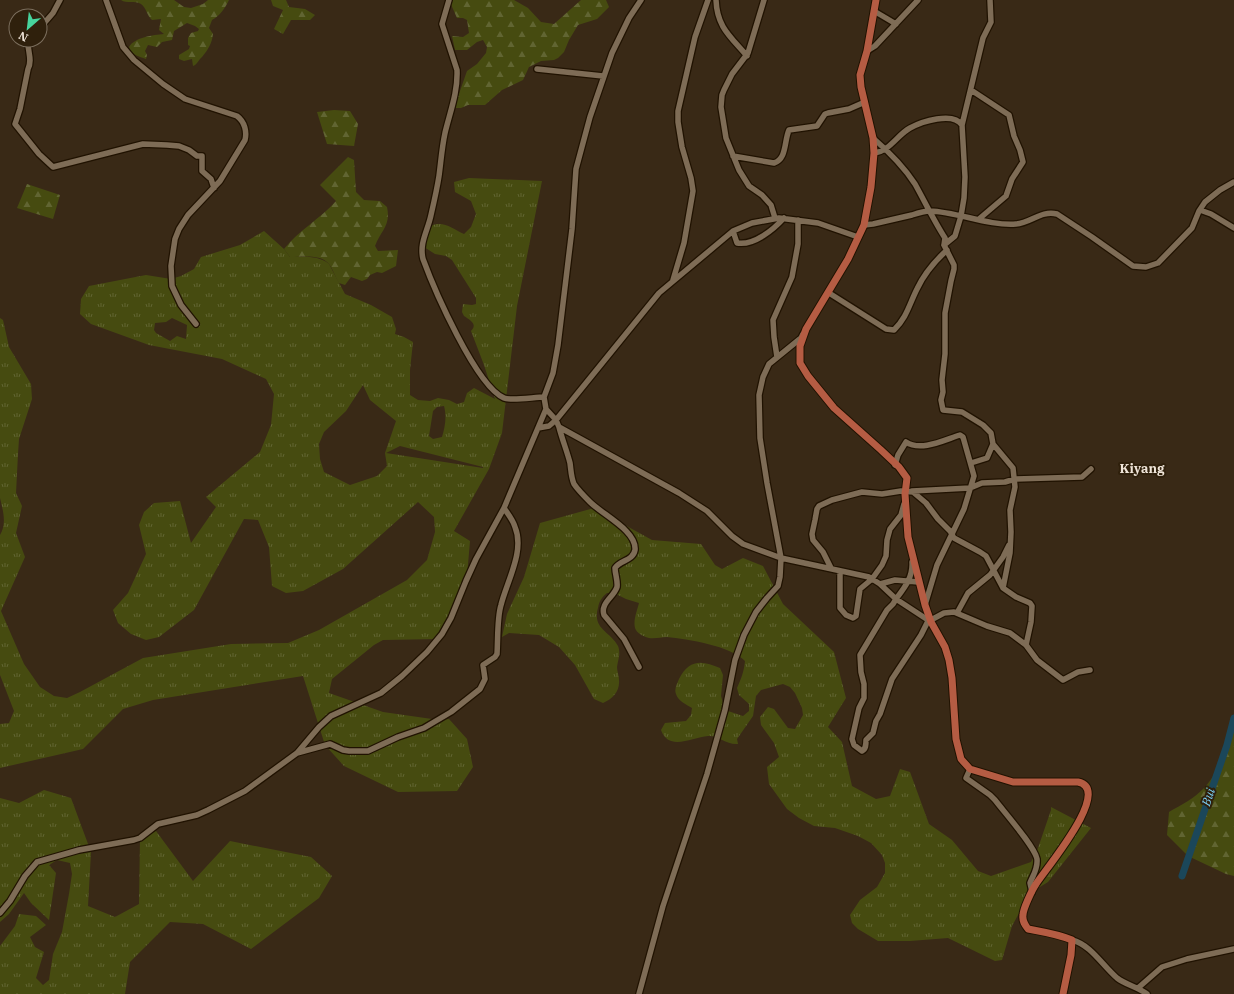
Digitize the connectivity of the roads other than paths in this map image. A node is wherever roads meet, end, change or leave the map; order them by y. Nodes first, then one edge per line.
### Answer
1 (60, 0) edge
2 (106, 0) edge
3 (449, 0) edge
4 (641, 0) edge
5 (708, 0) edge
6 (716, 0) edge
7 (764, 0) edge
8 (876, 0) edge
9 (918, 0) edge
10 (990, 0) edge
11 (874, 11) junction
12 (48, 19) edge
13 (896, 24) junction
14 (27, 48) edge
15 (867, 51) junction
16 (747, 56) junction
17 (537, 69) dead end
18 (604, 76) junction
19 (971, 90) junction
20 (865, 102) junction
21 (962, 125) junction
22 (873, 138) junction
23 (886, 149) junction
24 (874, 153) junction
25 (733, 156) junction
26 (1234, 182) edge
27 (214, 188) junction
28 (1200, 210) junction
29 (929, 211) junction
30 (961, 216) junction
31 (775, 218) junction
32 (784, 218) junction
33 (979, 219) junction
34 (798, 220) junction
35 (864, 225) junction
36 (1234, 228) edge
37 (733, 231) junction
38 (858, 237) junction
39 (946, 247) junction
40 (673, 281) junction
41 (829, 293) junction
42 (196, 324) dead end
43 (806, 329) junction
44 (777, 357) junction
45 (544, 397) junction
46 (546, 409) junction
47 (556, 420) junction
48 (559, 427) junction
49 (538, 428) junction
50 (994, 444) junction
51 (970, 463) junction
52 (895, 465) junction
53 (1091, 469) dead end
54 (1015, 479) junction
55 (970, 488) junction
56 (905, 493) junction
57 (504, 508) junction
58 (952, 536) junction
59 (1010, 545) junction
60 (912, 556) junction
61 (781, 558) junction
62 (831, 568) junction
63 (993, 571) junction
64 (840, 572) junction
65 (872, 579) junction
66 (909, 581) junction
67 (918, 582) junction
68 (880, 584) junction
69 (1003, 588) junction
70 (930, 590) junction
71 (922, 591) junction
72 (896, 599) junction
73 (925, 605) junction
74 (957, 613) junction
75 (930, 621) junction
76 (1026, 645) junction
77 (639, 667) dead end
78 (1090, 670) dead end
79 (297, 753) junction
80 (970, 769) junction
81 (1032, 892) junction
82 (0, 913) edge
83 (1072, 940) junction
84 (1234, 949) edge
85 (1138, 988) junction
86 (639, 994) edge
87 (1063, 994) edge
88 (1147, 994) edge

1 - 12 street
2 - 27 street
3 - 45 street
4 - 18 street
5 - 40 street
6 - 16 street
7 - 16 street
8 - 11 main road
9 - 13 street
10 - 19 street
11 - 13 street
11 - 15 main road
13 - 15 street
14 - 27 street
15 - 20 main road
16 - 25 street
17 - 18 street
18 - 45 street
19 - 21 street
19 - 33 street
20 - 22 main road
20 - 25 street
21 - 23 street
21 - 30 street
22 - 23 street
22 - 24 main road
23 - 24 street
23 - 29 street
24 - 35 main road
25 - 31 street
26 - 28 street
27 - 42 street
28 - 33 street
28 - 36 street
29 - 30 street
29 - 35 street
29 - 39 street
30 - 33 street
30 - 39 street
31 - 32 street
31 - 37 street
32 - 34 street
32 - 37 street
34 - 38 street
34 - 44 street
35 - 38 main road
37 - 40 street
38 - 41 main road
39 - 41 street
39 - 50 street
40 - 47 street
41 - 43 main road
43 - 44 street
43 - 52 main road
44 - 61 street
45 - 46 street
46 - 47 street
46 - 49 street
47 - 48 street
47 - 49 street
48 - 61 street
48 - 77 street
49 - 57 street
50 - 51 street
50 - 54 street
51 - 52 street
51 - 55 street
52 - 56 main road
53 - 54 street
54 - 55 street
54 - 59 street
55 - 56 street
55 - 58 street
56 - 58 street
56 - 60 main road
56 - 62 street
56 - 65 street
57 - 79 street
57 - 79 street
58 - 63 street
58 - 70 street
59 - 63 street
59 - 69 street
60 - 66 street
60 - 67 main road
61 - 62 street
61 - 86 street
62 - 64 street
63 - 69 street
63 - 74 street
64 - 65 street
64 - 65 street
65 - 68 street
66 - 67 street
66 - 68 street
66 - 72 street
67 - 71 main road
68 - 72 street
69 - 76 street
70 - 71 street
70 - 73 street
71 - 73 main road
72 - 75 street
72 - 75 street
73 - 75 main road
74 - 75 street
74 - 76 street
75 - 80 main road
76 - 78 street
79 - 82 street
80 - 81 street
80 - 81 main road
81 - 83 main road
83 - 85 street
83 - 87 main road
84 - 85 street
85 - 88 street

